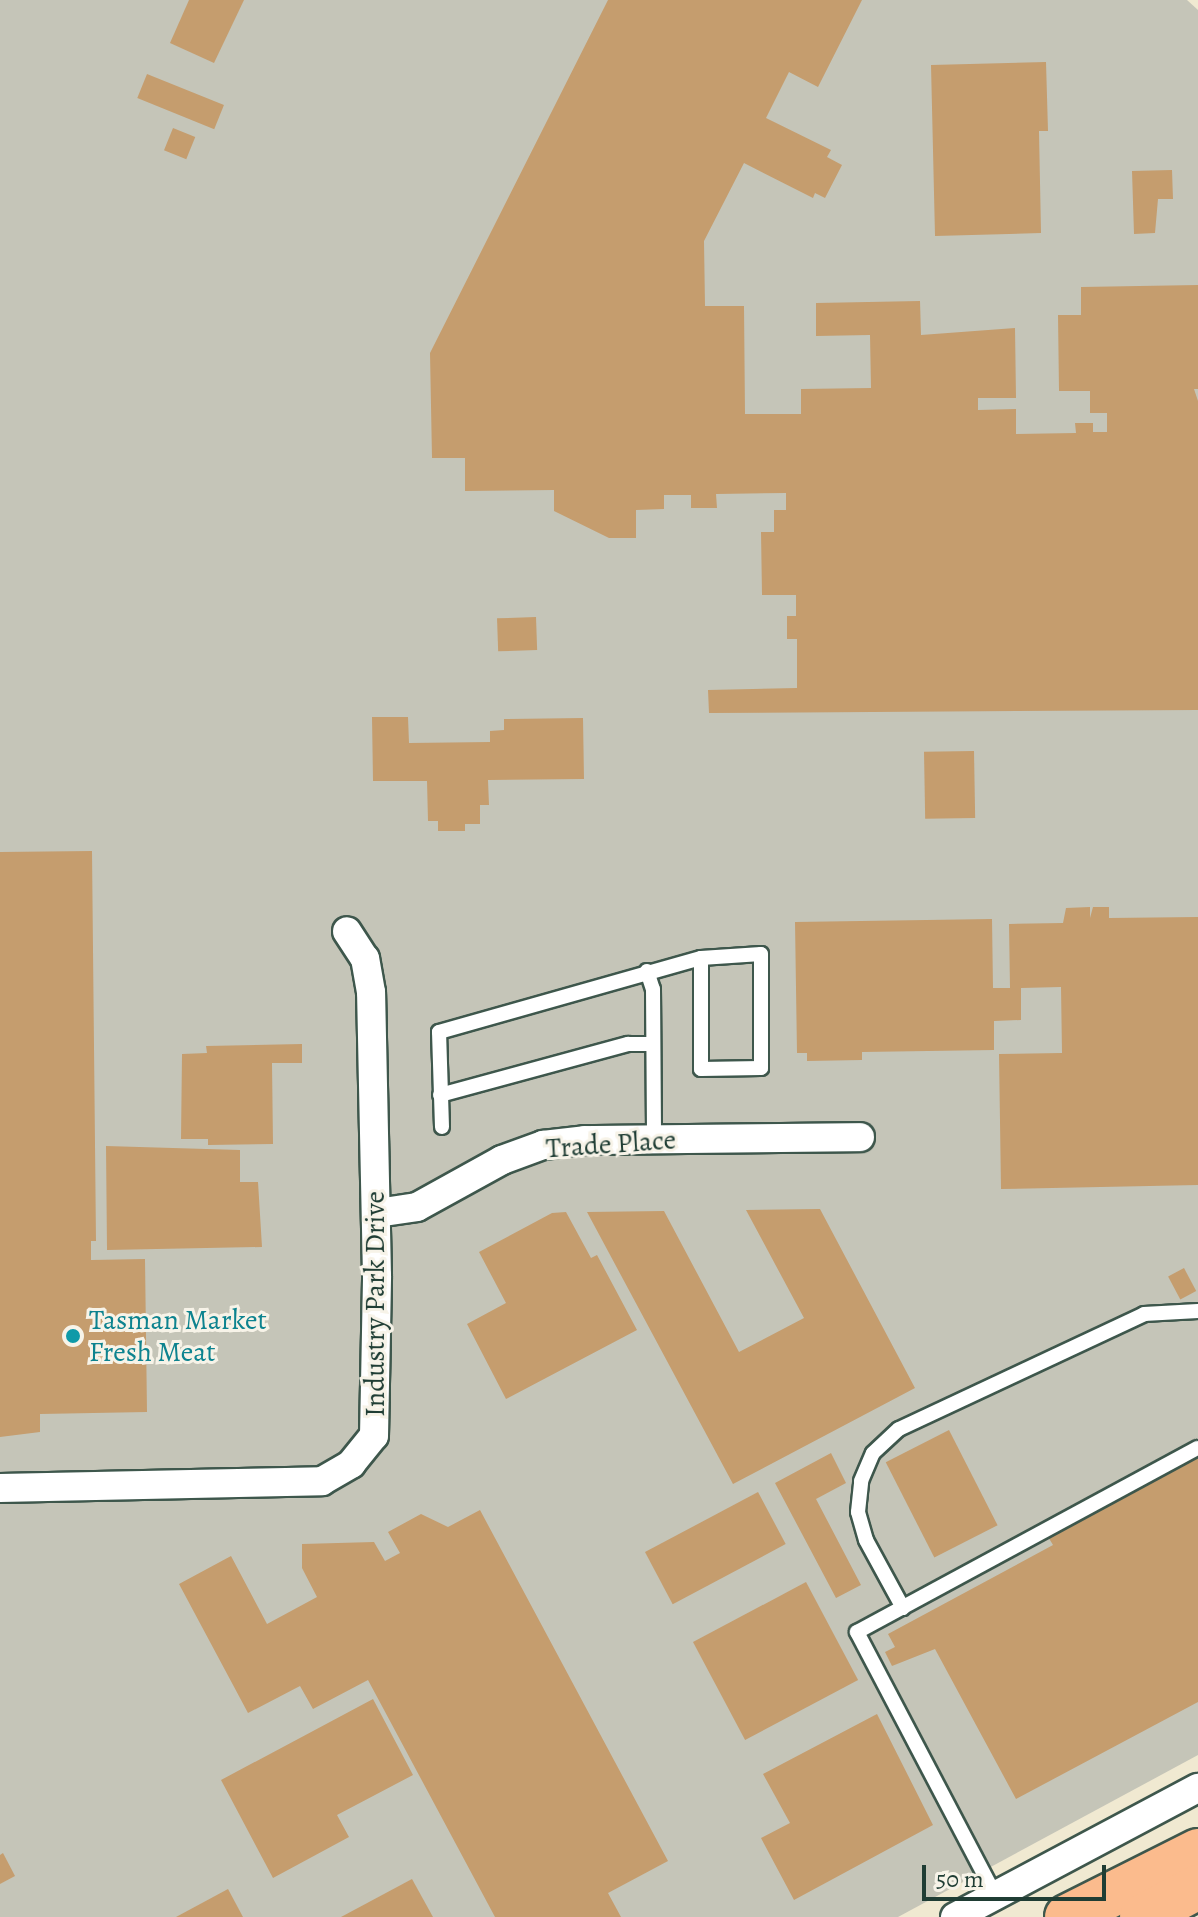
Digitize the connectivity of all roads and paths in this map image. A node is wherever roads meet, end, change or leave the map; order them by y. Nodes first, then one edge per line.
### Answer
1 (347, 931) dead end
2 (701, 958) junction
3 (647, 971) junction
4 (653, 1044) junction
5 (440, 1095) junction
6 (442, 1127) dead end
7 (860, 1137) dead end
8 (654, 1139) junction
9 (377, 1213) junction
10 (1198, 1311) edge
11 (1198, 1448) edge
12 (0, 1488) edge
13 (903, 1608) junction
14 (1198, 1788) edge
15 (1198, 1851) edge
16 (1198, 1887) edge
17 (995, 1895) junction
18 (955, 1917) edge
19 (1067, 1917) edge
20 (1142, 1917) edge

1 - 9 street, Industry Park Drive
2 - 2 lane
2 - 3 lane
3 - 4 lane
3 - 5 lane
4 - 5 lane
4 - 8 lane
5 - 6 lane
7 - 8 street, Trade Place
8 - 9 street, Trade Place
9 - 12 street, Industry Park Drive
10 - 13 lane
11 - 13 lane
13 - 17 lane
14 - 17 street
15 - 19 highway
16 - 20 highway
17 - 18 street

